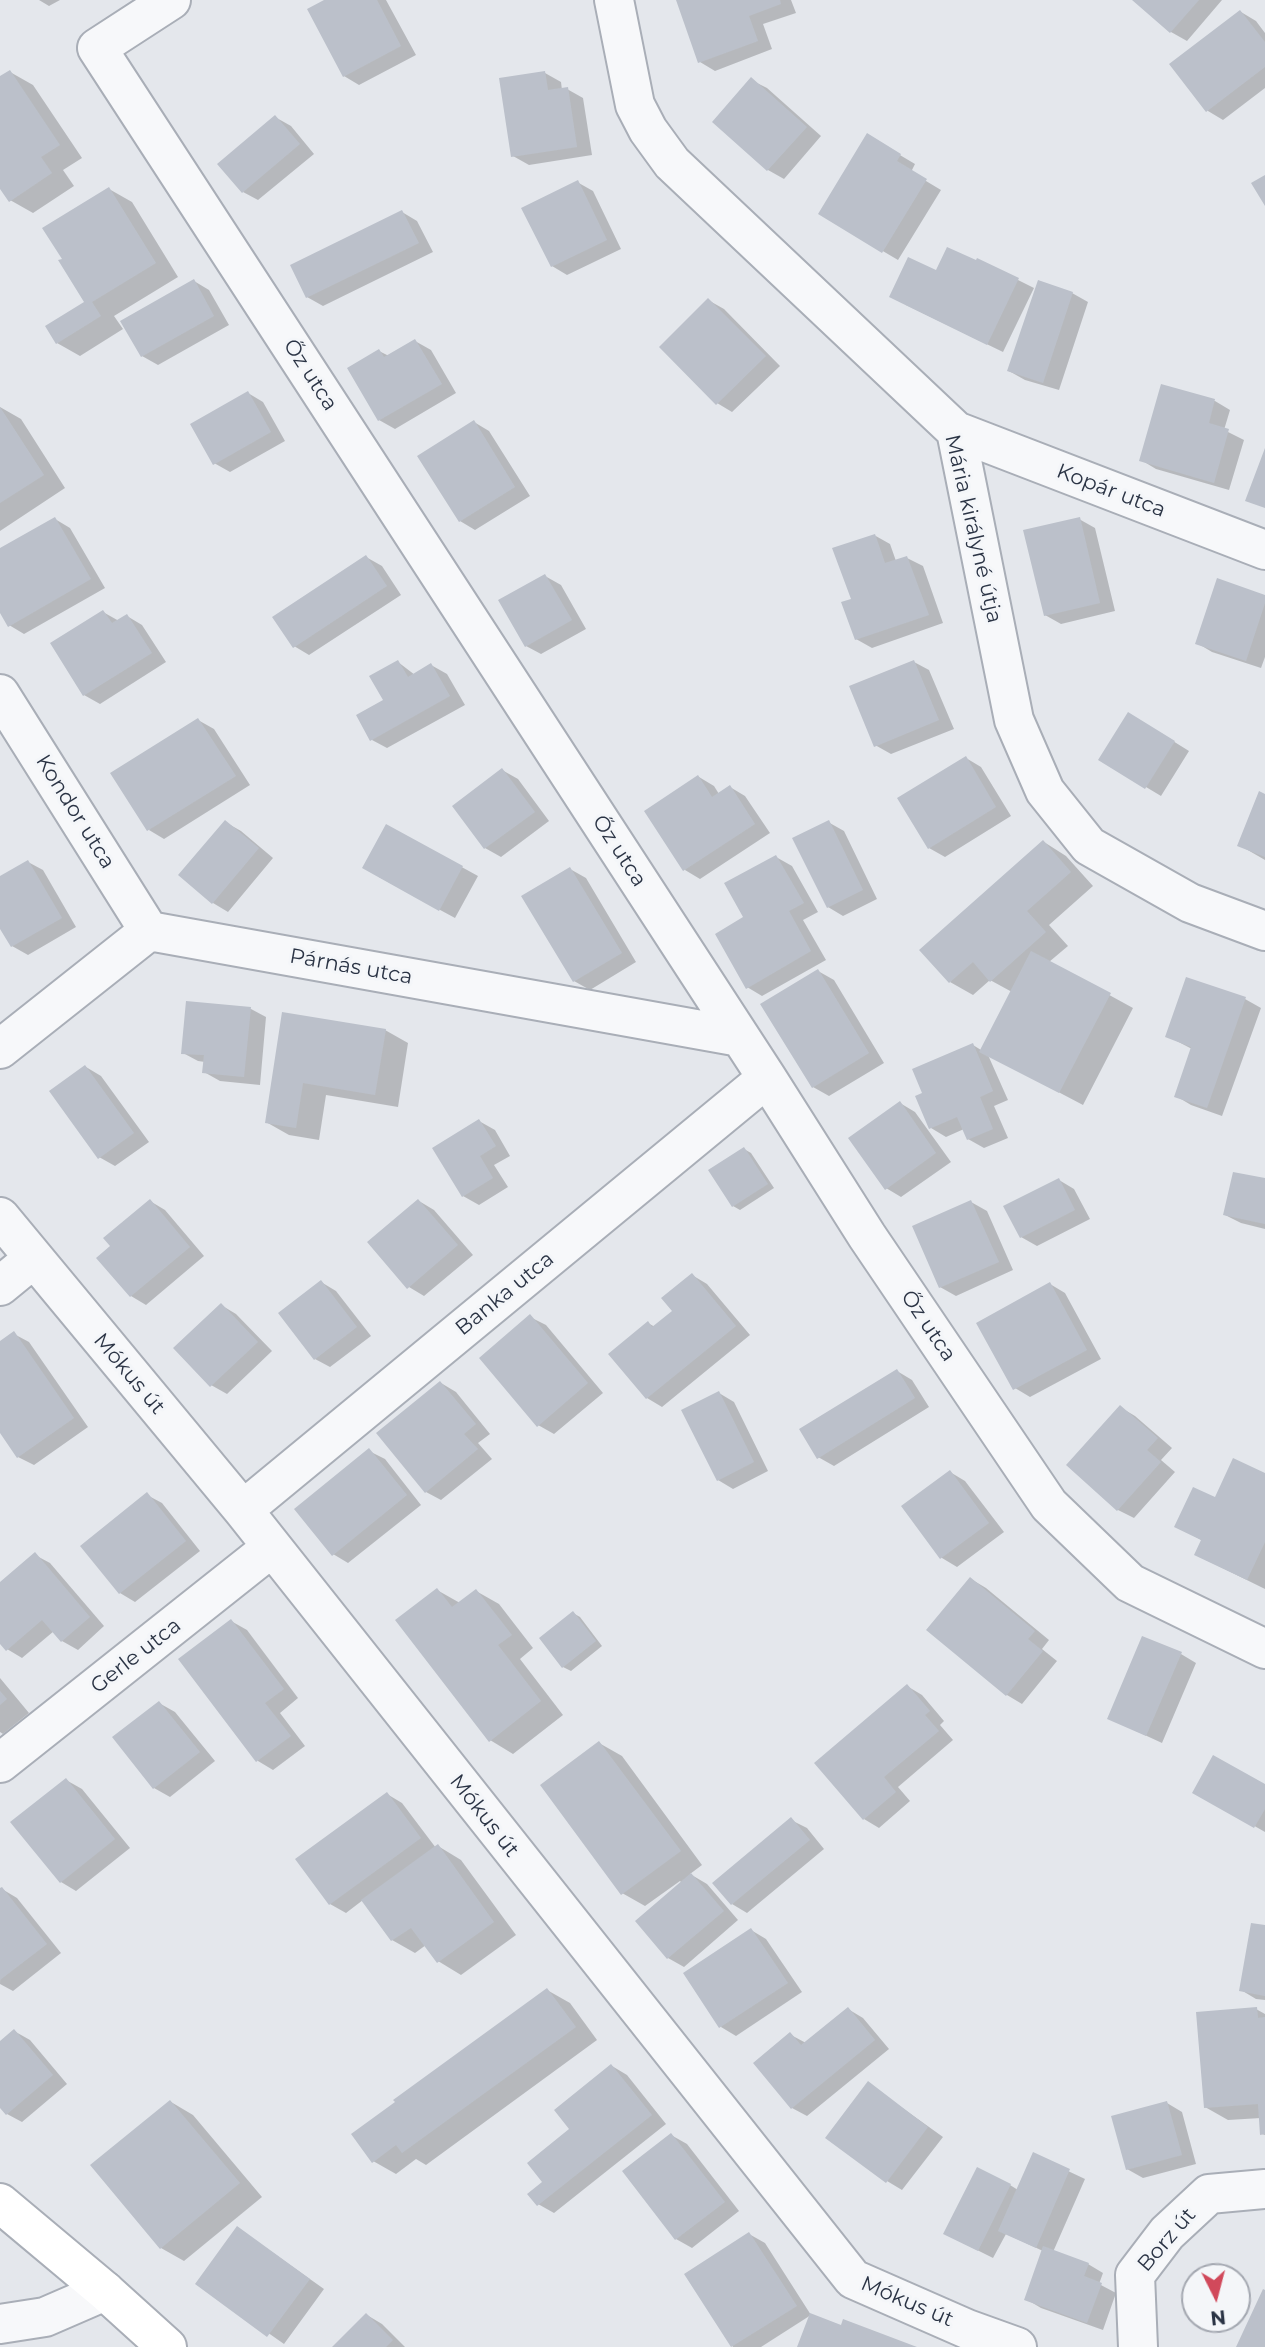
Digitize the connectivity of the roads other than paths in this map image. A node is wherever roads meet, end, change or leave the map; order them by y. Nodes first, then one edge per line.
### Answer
1 (171, 0) edge
2 (614, 0) edge
3 (956, 431) junction
4 (1265, 550) edge
5 (0, 694) edge
6 (149, 931) junction
7 (1265, 931) edge
8 (740, 1037) junction
9 (0, 1049) edge
10 (767, 1078) junction
11 (0, 1217) edge
12 (33, 1259) junction
13 (0, 1286) edge
14 (243, 1510) junction
15 (271, 1548) junction
16 (1265, 1649) edge
17 (0, 1763) edge
18 (1265, 2189) edge
19 (0, 2203) edge
20 (105, 2291) junction
21 (0, 2324) edge
22 (167, 2347) edge
23 (1017, 2347) edge
24 (1138, 2347) edge

1 - 8 street, Őz utca
2 - 3 street, Mária királyné útja
3 - 4 street, Kopár utca
3 - 7 street, Mária királyné útja
5 - 6 street, Kondor utca
6 - 8 street, Párnás utca
6 - 9 street
8 - 10 street, Őz utca
10 - 14 street, Banka utca
10 - 16 street, Őz utca
11 - 12 street, Mókus út
12 - 13 street
12 - 14 street, Mókus út
14 - 15 street, Mókus út
15 - 17 street, Gerle utca
15 - 23 street, Mókus út
18 - 24 street, Borz út
19 - 20 street
20 - 21 street
20 - 22 street

